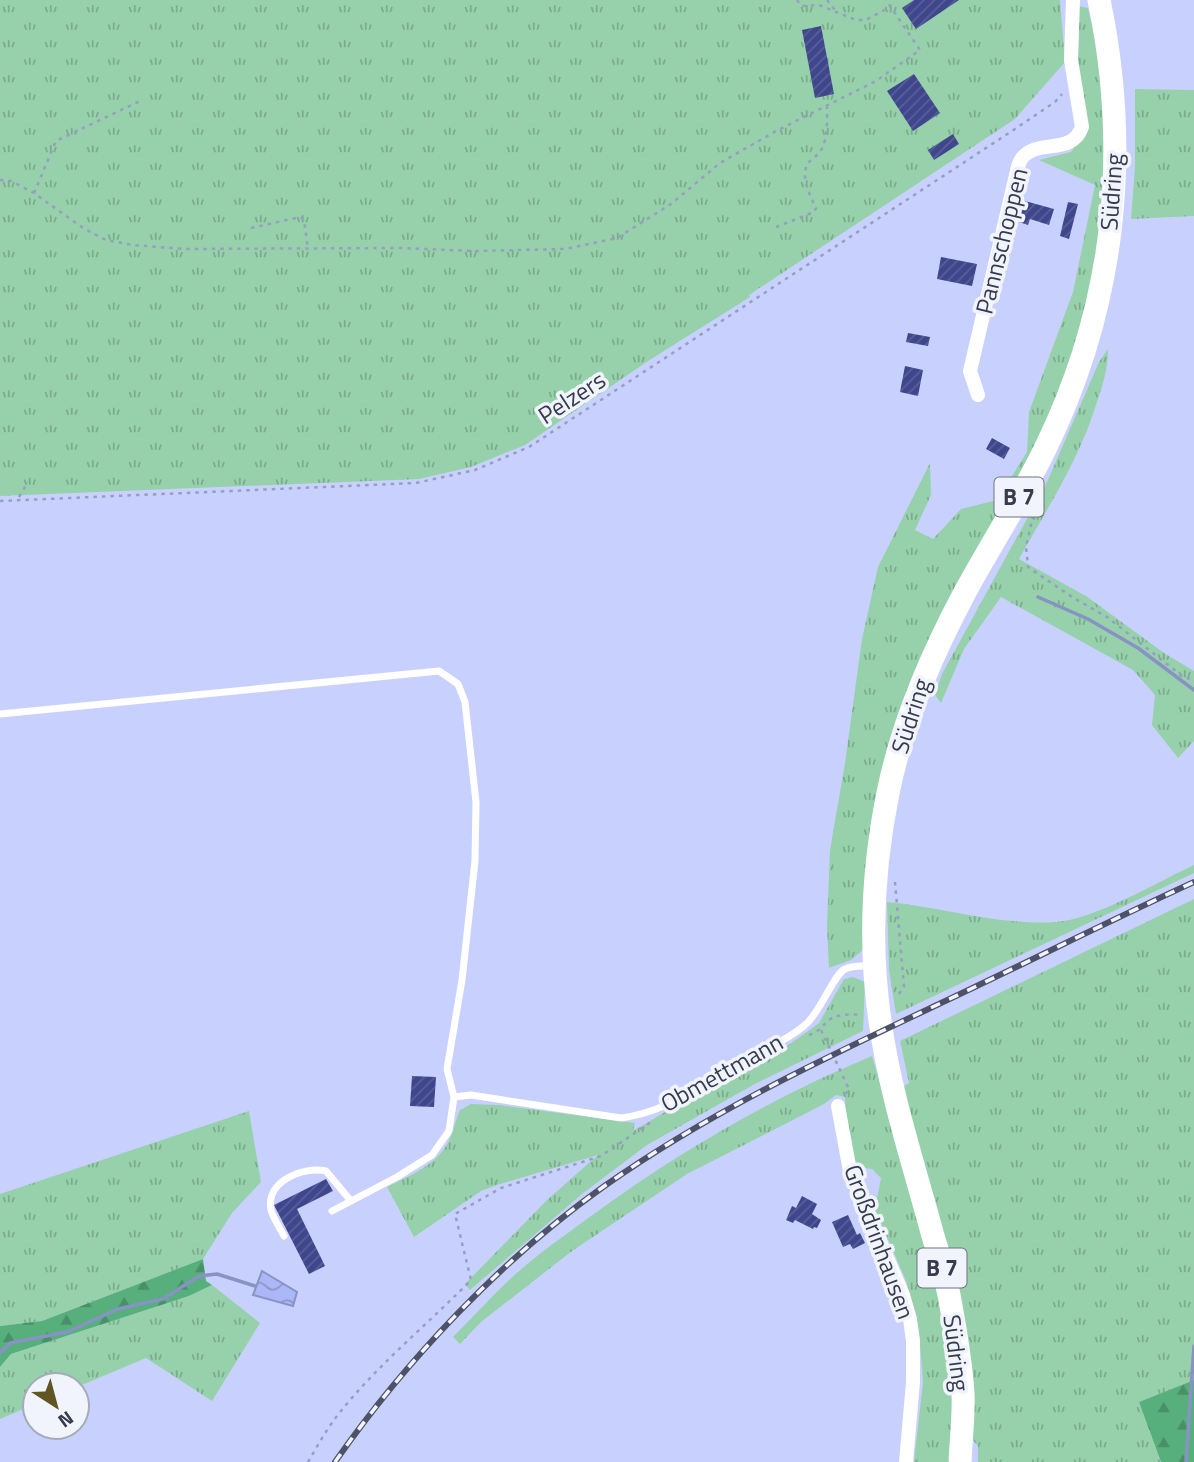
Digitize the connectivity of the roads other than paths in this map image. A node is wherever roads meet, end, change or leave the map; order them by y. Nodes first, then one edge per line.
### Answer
1 (1073, 0) edge
2 (1099, 0) edge
3 (978, 395) dead end
4 (0, 714) edge
5 (876, 974) junction
6 (454, 1097) junction
7 (838, 1106) dead end
8 (351, 1201) junction
9 (332, 1211) dead end
10 (284, 1236) dead end
11 (906, 1462) edge
12 (960, 1462) edge

1 - 3 street, Pannschoppen
2 - 5 main road, Südring / B 7
4 - 6 lane
5 - 6 lane, Obmettmann
5 - 12 main road, Südring / B 7
6 - 8 lane
7 - 11 street, Großdrinhausen
8 - 9 lane
8 - 10 lane

